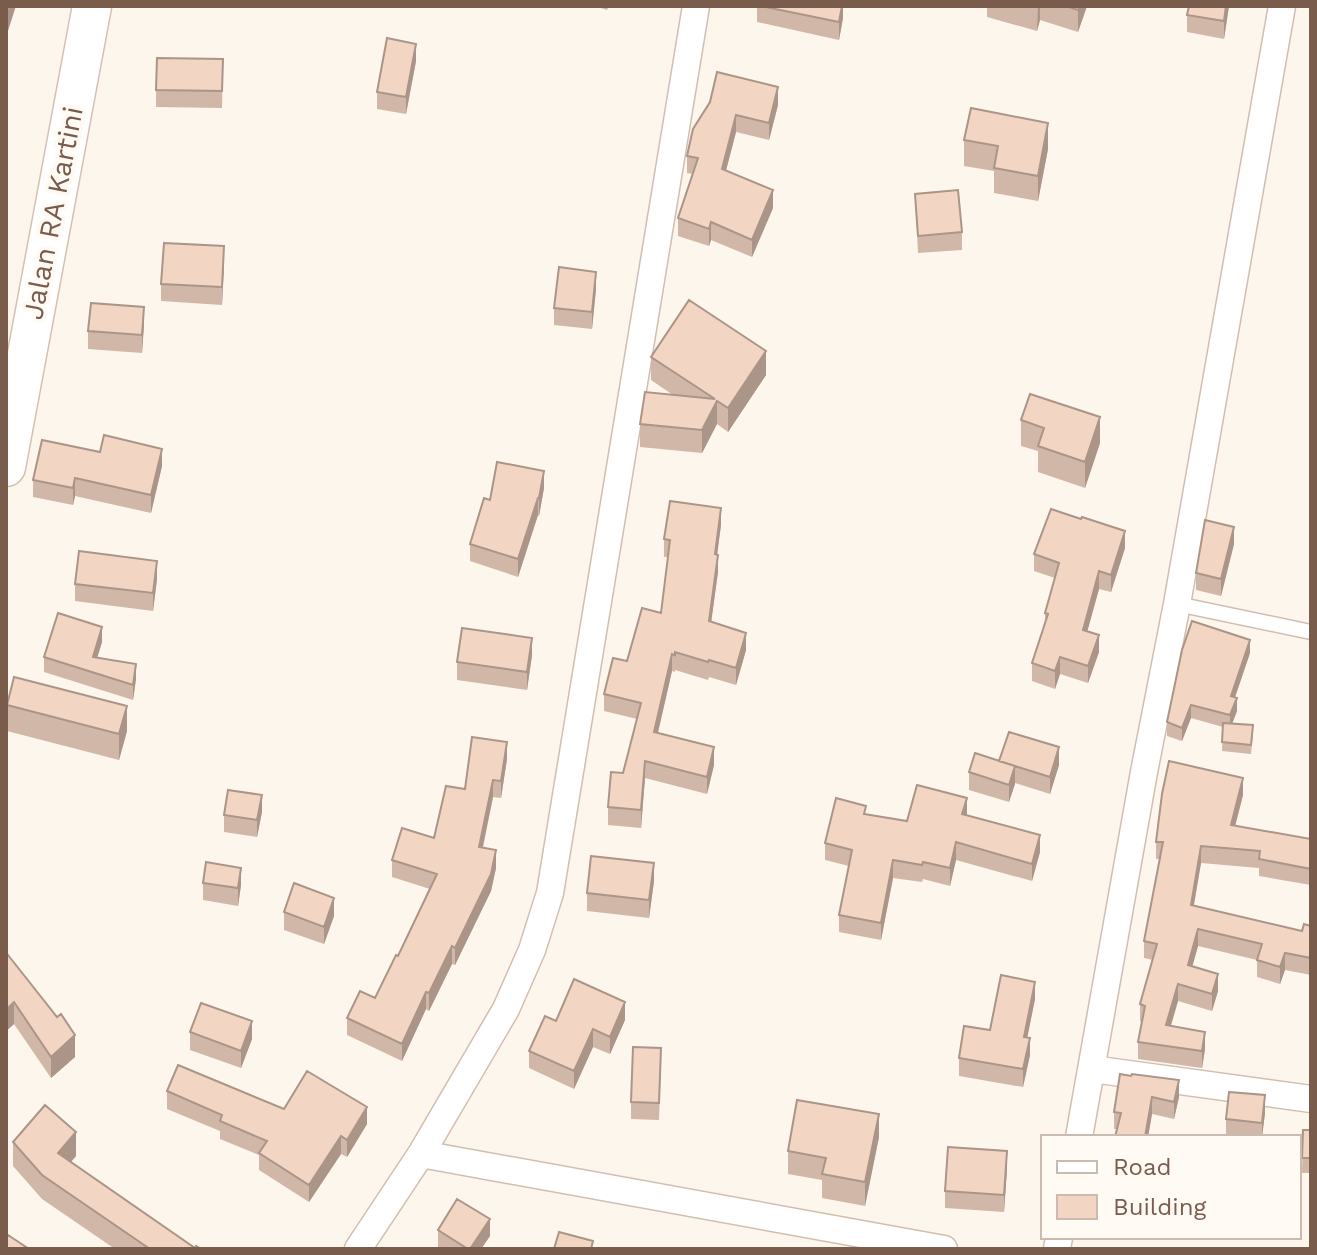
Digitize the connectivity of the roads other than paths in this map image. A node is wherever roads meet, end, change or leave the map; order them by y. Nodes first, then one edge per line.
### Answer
1 (92, 6) edge
2 (696, 6) edge
3 (1282, 6) edge
4 (6, 467) edge
5 (1177, 604) junction
6 (1311, 632) edge
7 (1092, 1069) junction
8 (1311, 1099) edge
9 (1079, 1135) edge
10 (421, 1154) junction
11 (358, 1249) edge
12 (944, 1249) edge

1 - 4 main road, Jalan RA Kartini
2 - 10 street
3 - 5 street
5 - 6 lane
5 - 7 street
7 - 8 street
7 - 9 street
10 - 11 street
10 - 12 street

